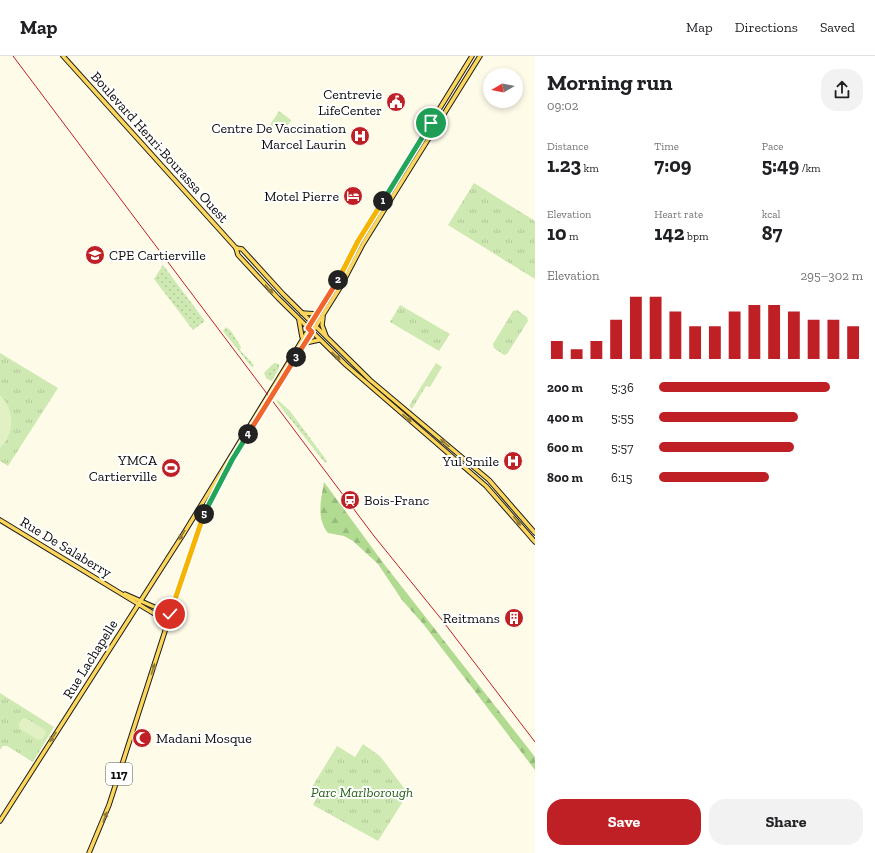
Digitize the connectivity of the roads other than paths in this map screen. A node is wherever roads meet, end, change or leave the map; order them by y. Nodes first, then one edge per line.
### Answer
1 (64, 56) edge
2 (472, 56) edge
3 (480, 56) edge
4 (236, 248) junction
5 (301, 312) junction
6 (317, 314) junction
7 (324, 314) junction
8 (299, 319) junction
9 (311, 323) junction
10 (315, 326) junction
11 (308, 328) junction
12 (312, 332) junction
13 (326, 337) junction
14 (302, 338) junction
15 (319, 340) junction
16 (304, 344) junction
17 (272, 392) junction
18 (0, 520) edge
19 (535, 533) edge
20 (535, 542) edge
21 (120, 592) junction
22 (140, 599) junction
23 (138, 604) junction
24 (170, 614) junction
25 (168, 619) junction
26 (0, 821) edge
27 (89, 853) edge

1 - 4 main road, Boulevard Henri-Bourassa Ouest
2 - 6 main road, 117
3 - 7 main road, 117
4 - 5 main road, Boulevard Henri-Bourassa Ouest
4 -> 8 main road, Boulevard Henri-Bourassa Ouest
5 - 6 main road
5 - 9 main road, Boulevard Henri-Bourassa Ouest
6 - 9 main road, 117
7 - 10 main road, 117
7 - 13 main road
8 - 11 main road, Boulevard Henri-Bourassa Ouest
8 - 14 main road
9 - 10 main road, Boulevard Henri-Bourassa Ouest
9 - 11 main road, 117
10 - 12 main road, 117
10 - 13 main road, Boulevard Henri-Bourassa Ouest
11 - 12 main road, Boulevard Henri-Bourassa Ouest
11 - 14 main road, 117
12 - 15 main road, Boulevard Henri-Bourassa Ouest
12 - 16 main road, 117
19 -> 13 main road, Boulevard Henri-Bourassa Ouest
14 - 17 main road, 117
15 - 16 main road
15 -> 20 main road, Boulevard Henri-Bourassa Ouest
16 - 17 main road, 117
17 -> 22 main road, Rue Lachapelle / 117
17 - 24 main road, 117
18 - 21 main road, Rue De Salaberry
21 - 22 main road, Rue De Salaberry
21 - 23 main road, Rue De Salaberry
22 - 23 main road, Rue Lachapelle / 117
22 - 24 main road, Rue De Salaberry
23 - 25 main road, Rue De Salaberry
23 -> 26 main road, Rue Lachapelle / 117
24 - 25 main road, 117
27 -> 25 main road, 117

